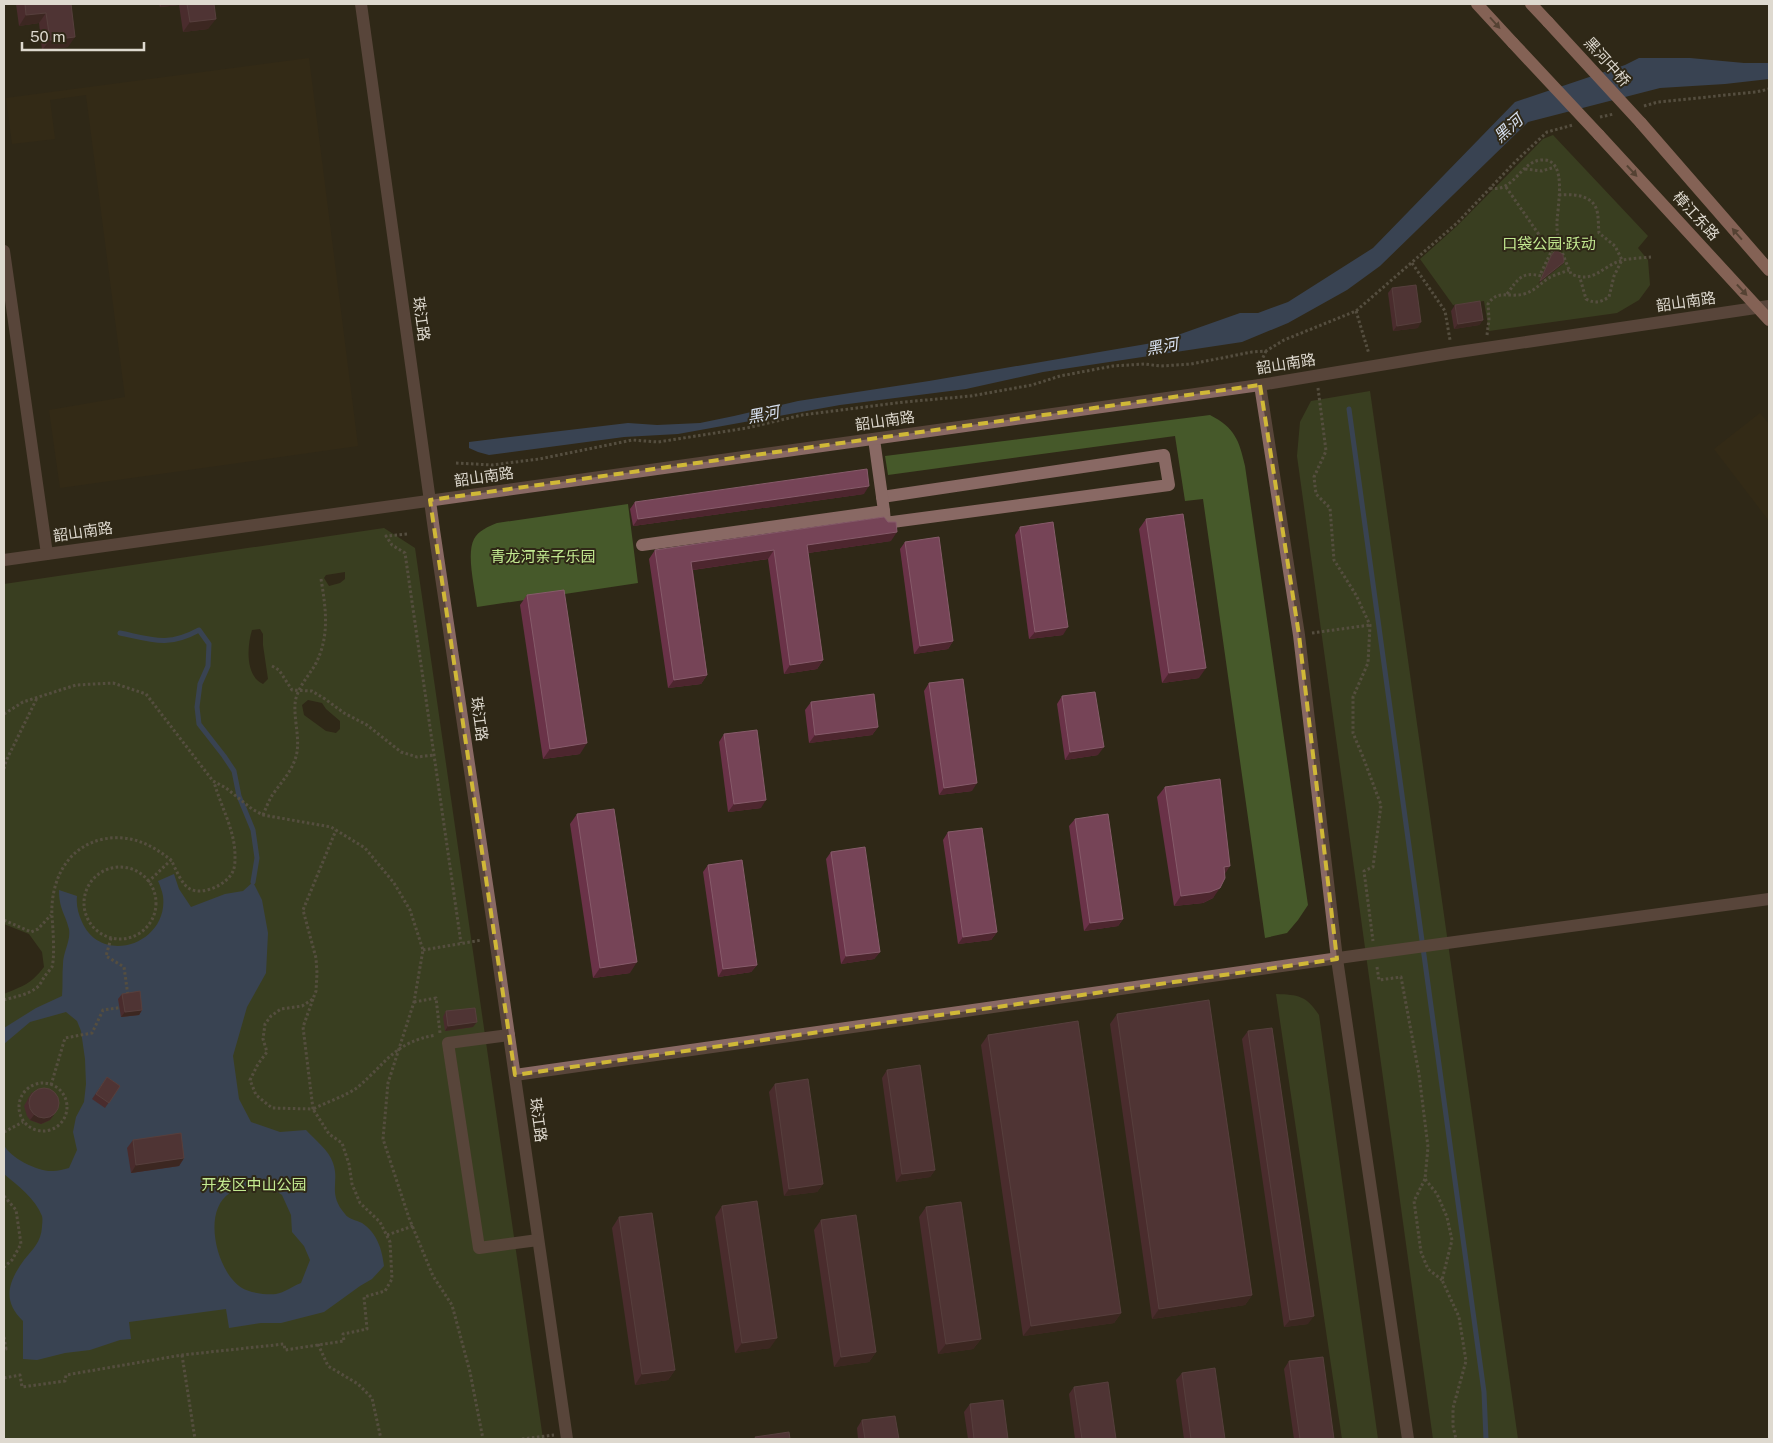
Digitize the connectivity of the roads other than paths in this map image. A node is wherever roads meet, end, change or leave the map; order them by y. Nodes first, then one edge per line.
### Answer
1 (361, 4) edge
2 (1477, 4) edge
3 (1531, 4) edge
4 (1641, 123) joint
5 (4, 251) edge
6 (1769, 270) edge
7 (6, 287) edge
8 (1764, 307) edge
9 (1769, 320) edge
10 (1260, 385) junction
11 (874, 439) junction
12 (882, 497) junction
13 (430, 500) junction
14 (884, 511) junction
15 (642, 545) dead end
16 (47, 554) junction
17 (4, 560) edge
18 (1769, 899) edge
19 (1337, 959) junction
20 (509, 1035) junction
21 (515, 1074) junction
22 (538, 1240) junction
23 (566, 1436) edge
24 (1408, 1439) edge

1 - 13 street, 珠江路
2 -> 8 main road, 樟江东路, bridge
3 - 4 main road, 黑河中桥, bridge
6 -> 4 main road, 樟江东路
5 - 7 street
7 - 16 street
8 - 9 main road, 樟江东路
8 - 10 street, 韶山南路
10 - 11 street, 韶山南路
10 - 19 street
11 - 12 street
11 - 13 street, 韶山南路
12 - 14 street
12 - 14 street
13 - 16 street, 韶山南路
13 - 20 street, 珠江路
14 - 15 street
16 - 17 street, 韶山南路
18 - 19 street
19 - 21 street
19 - 24 street
20 - 21 street, 珠江路
20 - 22 street
21 - 22 street, 珠江路
22 - 23 street, 珠江路

